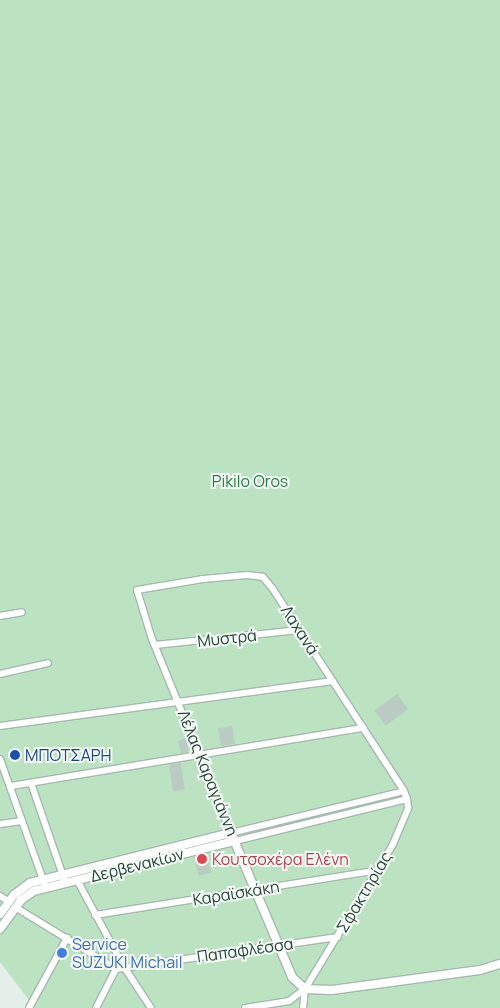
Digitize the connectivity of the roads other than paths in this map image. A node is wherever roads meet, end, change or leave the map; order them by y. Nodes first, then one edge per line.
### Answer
1 (137, 590) joint
2 (22, 612) dead end
3 (0, 616) edge
4 (299, 630) junction
5 (155, 646) junction
6 (48, 662) dead end
7 (0, 674) edge
8 (333, 681) junction
9 (179, 702) junction
10 (0, 726) edge
11 (363, 728) junction
12 (201, 754) junction
13 (0, 759) edge
14 (31, 783) junction
15 (11, 786) junction
16 (404, 791) junction
17 (407, 799) junction
18 (22, 821) junction
19 (0, 824) edge
20 (231, 833) junction
21 (235, 841) junction
22 (378, 870) junction
23 (44, 879) junction
24 (64, 879) junction
25 (77, 880) junction
26 (46, 888) junction
27 (257, 890) junction
28 (0, 896) edge
29 (8, 901) junction
30 (15, 907) junction
31 (0, 914) edge
32 (95, 915) junction
33 (0, 929) edge
34 (338, 937) junction
35 (66, 938) junction
36 (279, 945) junction
37 (500, 964) edge
38 (120, 968) junction
39 (305, 989) junction
40 (30, 1008) edge
41 (96, 1008) edge
42 (151, 1008) edge
43 (245, 1008) edge
44 (303, 1008) edge

1 - 4 street, Λαχανά
1 - 5 street, Λέλας Καραγιάννη
2 - 3 street
4 - 5 street, Μυστρά
4 - 8 street, Λαχανά
5 - 9 street, Λέλας Καραγιάννη
6 - 7 street
8 - 9 street
8 - 11 street, Λαχανά
9 - 10 street
9 - 12 street, Λέλας Καραγιάννη
11 - 12 street
11 - 16 street, Λαχανά
12 - 14 street
12 - 20 street, Λέλας Καραγιάννη
13 - 15 street
14 - 15 street
14 - 24 street
15 - 18 street
16 - 17 street
16 - 20 street, Δερβενακίων
17 - 21 street, Δερβενακίων
17 - 22 street, Σφακτηρίας
18 - 19 street
18 - 23 street
20 - 21 street, Λέλας Καραγιάννη
20 - 24 street, Δερβενακίων
21 - 25 street, Δερβενακίων
21 - 27 street, Λέλας Καραγιάννη
22 - 27 street, Καραϊσκάκη
22 - 34 street, Σφακτηρίας
23 - 24 street, Δερβενακίων
23 - 26 street
23 - 29 street, Δερβενακίων
24 - 25 street, Δερβενακίων
24 - 26 street, Δερβενακίων
25 - 32 street
26 - 30 street, Δερβενακίων
27 - 32 street, Καραϊσκάκη
27 - 36 street, Λέλας Καραγιάννη
28 - 29 street
29 - 31 street, Δερβενακίων
30 - 33 street, Δερβενακίων
30 - 35 street
32 - 38 street
34 - 36 street, Παπαφλέσσα
34 - 39 street, Σφακτηρίας
35 - 38 street
35 - 40 street
36 - 38 street, Παπαφλέσσα
36 - 39 street, Λέλας Καραγιάννη
37 - 39 street
38 - 41 street
38 - 42 street
39 - 43 street
39 - 44 street

